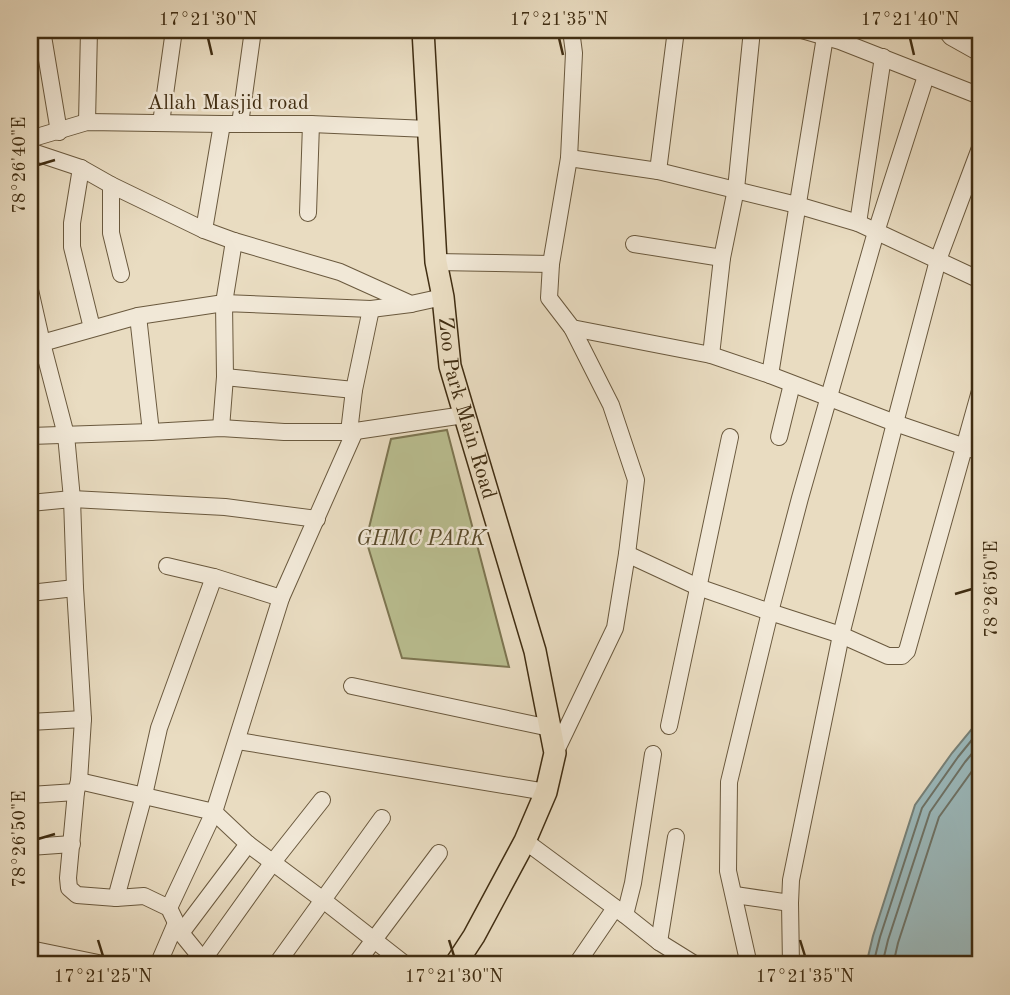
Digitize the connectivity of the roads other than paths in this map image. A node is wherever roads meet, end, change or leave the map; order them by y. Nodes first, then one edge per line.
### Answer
1 (42, 30) edge
2 (89, 30) edge
3 (174, 30) edge
4 (253, 30) edge
5 (423, 30) edge
6 (572, 30) edge
7 (676, 30) edge
8 (752, 30) edge
9 (802, 30) edge
10 (948, 30) edge
11 (836, 36) edge
12 (980, 52) edge
13 (883, 57) junction
14 (926, 76) junction
15 (980, 96) edge
16 (88, 122) junction
17 (160, 123) junction
18 (222, 124) junction
19 (240, 124) junction
20 (311, 124) junction
21 (429, 129) junction
22 (59, 132) junction
23 (30, 139) edge
24 (980, 148) edge
25 (30, 151) edge
26 (569, 158) junction
27 (81, 168) junction
28 (658, 171) junction
29 (111, 185) junction
30 (736, 189) junction
31 (797, 205) junction
32 (308, 214) dead end
33 (858, 223) junction
34 (204, 230) junction
35 (876, 232) junction
36 (234, 241) junction
37 (635, 244) dead end
38 (722, 258) junction
39 (939, 260) junction
40 (436, 262) junction
41 (551, 264) junction
42 (121, 274) dead end
43 (980, 281) edge
44 (30, 289) edge
45 (443, 297) junction
46 (224, 303) junction
47 (411, 304) junction
48 (371, 309) junction
49 (138, 316) junction
50 (92, 328) junction
51 (572, 328) junction
52 (36, 344) edge
53 (711, 355) junction
54 (770, 375) junction
55 (225, 377) junction
56 (792, 384) junction
57 (354, 390) junction
58 (980, 391) edge
59 (829, 398) junction
60 (464, 415) junction
61 (895, 423) junction
62 (221, 428) junction
63 (352, 431) junction
64 (151, 432) junction
65 (66, 435) junction
66 (30, 436) edge
67 (730, 437) dead end
68 (779, 437) dead end
69 (964, 445) junction
70 (980, 452) edge
71 (72, 499) junction
72 (30, 503) edge
73 (317, 519) junction
74 (627, 554) junction
75 (167, 566) dead end
76 (214, 577) junction
77 (698, 587) junction
78 (75, 588) junction
79 (30, 593) edge
80 (281, 598) junction
81 (769, 612) junction
82 (841, 635) junction
83 (352, 686) dead end
84 (83, 719) junction
85 (30, 722) edge
86 (669, 726) dead end
87 (550, 728) junction
88 (237, 741) junction
89 (555, 753) junction
90 (653, 754) dead end
91 (78, 786) junction
92 (546, 792) junction
93 (30, 795) edge
94 (144, 795) junction
95 (322, 800) dead end
96 (214, 812) junction
97 (382, 818) dead end
98 (676, 837) dead end
99 (525, 841) junction
100 (72, 844) junction
101 (248, 844) junction
102 (30, 847) edge
103 (439, 853) dead end
104 (273, 862) junction
105 (735, 895) junction
106 (116, 898) junction
107 (323, 900) junction
108 (790, 903) junction
109 (620, 911) junction
110 (175, 921) junction
111 (374, 941) junction
112 (659, 942) junction
113 (30, 949) edge
114 (202, 962) edge
115 (78, 963) edge
116 (685, 963) edge
117 (108, 965) edge
118 (158, 965) edge
119 (276, 965) edge
120 (355, 965) edge
121 (406, 965) edge
122 (455, 965) edge
123 (576, 965) edge
124 (749, 965) edge
125 (791, 965) edge

1 - 22 street
2 - 16 street
3 - 17 street
4 - 19 street
5 - 21 main road, Zoo Park Main Road
6 - 26 street
7 - 28 street
8 - 30 street
9 - 11 street
10 - 12 street
11 - 13 street
11 - 31 street
13 - 14 street
13 - 33 street
14 - 15 street
14 - 35 street
16 - 17 street, Allah Masjid road
16 - 22 street, Allah Masjid road
17 - 18 street, Allah Masjid road
18 - 19 street, Allah Masjid road
18 - 34 street
19 - 20 street, Allah Masjid road
20 - 21 street, Allah Masjid road
20 - 32 street
21 - 40 main road, Zoo Park Main Road
22 - 23 street, Allah Masjid road
24 - 39 street
25 - 27 street
26 - 28 street
26 - 41 street
27 - 29 street
27 - 50 street
28 - 30 street
29 - 34 street
29 - 42 street
30 - 31 street
30 - 38 street
31 - 33 street
31 - 54 street
33 - 35 street
34 - 36 street
35 - 39 street
35 - 59 street
36 - 46 street
36 - 47 street
37 - 38 street
38 - 53 street
39 - 43 street
39 - 61 street
40 - 41 street
40 - 45 main road, Zoo Park Main Road
41 - 51 street
44 - 52 street
45 - 47 street
45 - 60 main road, Zoo Park Main Road
46 - 48 street
46 - 49 street
46 - 55 street
47 - 48 street
48 - 57 street
49 - 50 street
49 - 64 street
50 - 52 street
51 - 53 street
51 - 74 street
52 - 65 street
53 - 54 street
54 - 56 street
55 - 57 street
55 - 62 street
56 - 59 street
56 - 68 street
57 - 63 street
58 - 69 street
59 - 61 street
59 - 81 street
60 - 63 street
60 - 87 main road, Zoo Park Main Road
61 - 69 street
61 - 82 street
62 - 63 street
62 - 64 street
63 - 73 street
64 - 65 street
65 - 66 street
65 - 71 street
67 - 77 street
69 - 70 street
69 - 82 street
71 - 72 street
71 - 73 street
71 - 78 street
73 - 80 street
74 - 77 street
74 - 89 street
75 - 76 street
76 - 80 street
76 - 94 street
77 - 81 street
77 - 86 street
78 - 79 street
78 - 84 street
80 - 88 street
81 - 82 street
81 - 105 street
82 - 108 street
83 - 87 street
84 - 85 street
84 - 91 street
87 - 89 main road, Zoo Park Main Road
88 - 92 street
88 - 96 street
89 - 92 main road, Zoo Park Main Road
90 - 109 street
91 - 93 street
91 - 94 street
91 - 100 street
92 - 99 main road, Zoo Park Main Road
94 - 96 street
94 - 106 street
95 - 104 street
96 - 101 street
96 - 110 street
97 - 107 street
98 - 112 street
99 - 109 street
99 - 122 main road, Zoo Park Main Road
100 - 102 street
100 - 106 street
101 - 104 street
101 - 110 street
103 - 111 street
104 - 107 street
104 - 114 street
105 - 108 street
105 - 124 street
106 - 110 street
107 - 111 street
107 - 119 street
108 - 125 street
109 - 112 street
109 - 123 street
110 - 114 street
110 - 118 street
111 - 120 street
111 - 121 street
112 - 116 street
113 - 115 street
115 - 117 street

